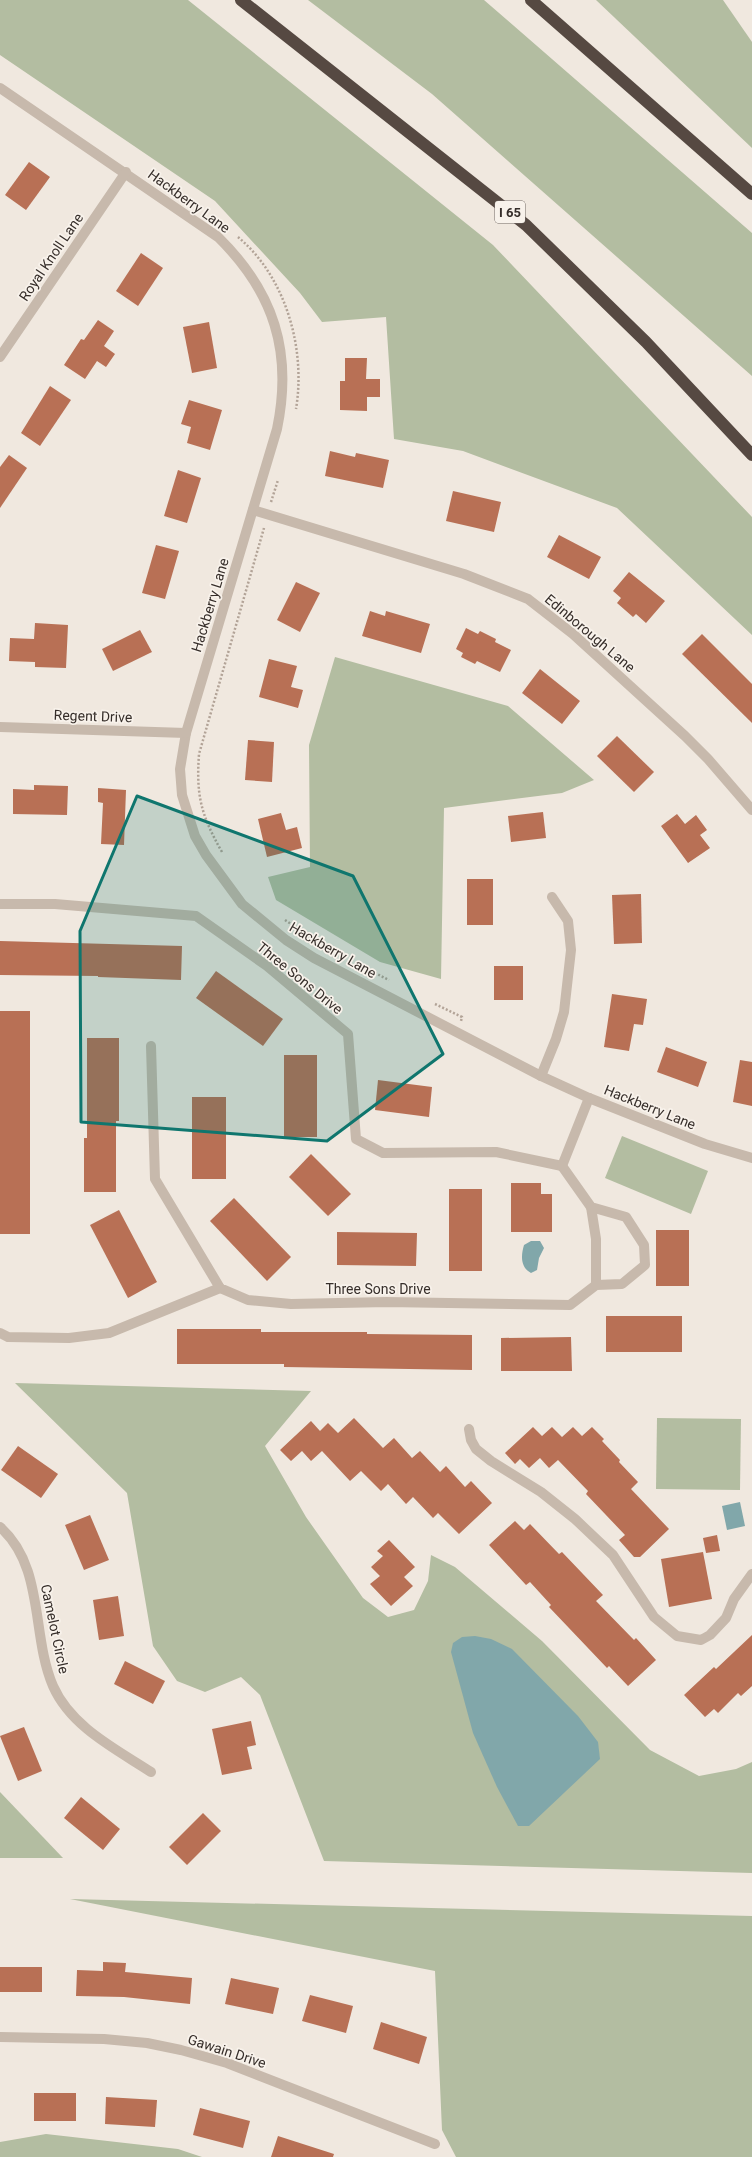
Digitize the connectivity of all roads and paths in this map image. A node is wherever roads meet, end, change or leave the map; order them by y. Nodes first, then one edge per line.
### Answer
1 (241, 0) edge
2 (532, 0) edge
3 (0, 88) edge
4 (126, 172) junction
5 (752, 194) edge
6 (0, 357) edge
7 (752, 455) edge
8 (253, 510) junction
9 (0, 727) edge
10 (186, 733) junction
11 (752, 810) edge
12 (552, 897) dead end
13 (0, 904) edge
14 (151, 1046) dead end
15 (541, 1076) junction
16 (589, 1098) junction
17 (752, 1158) edge
18 (562, 1166) junction
19 (591, 1207) junction
20 (596, 1285) junction
21 (220, 1288) junction
22 (0, 1333) edge
23 (469, 1429) dead end
24 (0, 1527) edge
25 (752, 1574) edge
26 (151, 1772) dead end
27 (0, 2037) edge
28 (435, 2144) dead end

1 - 7 highway, I 65
2 - 5 highway
3 - 4 street, Hackberry Lane
4 - 6 street, Royal Knoll Lane
4 - 8 street, Hackberry Lane
8 - 10 street, Hackberry Lane
8 - 11 street, Edinborough Lane
9 - 10 street, Regent Drive
10 - 15 street, Hackberry Lane
12 - 15 street
13 - 18 street, Three Sons Drive
14 - 21 street
15 - 16 street, Hackberry Lane
16 - 17 street, Hackberry Lane
16 - 18 street
18 - 19 street
19 - 20 street
19 - 20 street
20 - 21 street, Three Sons Drive
21 - 22 street
23 - 25 street
24 - 26 street, Camelot Circle
27 - 28 street, Gawain Drive

